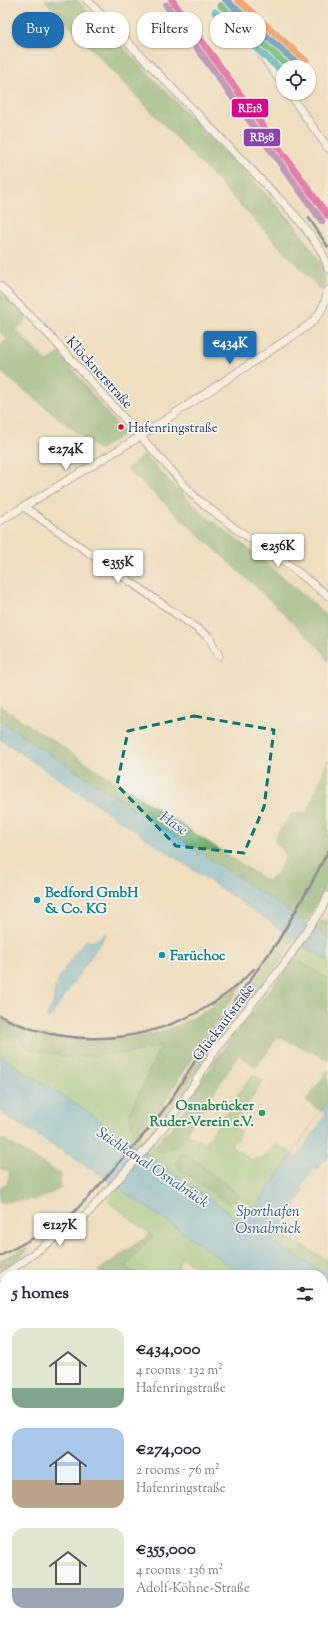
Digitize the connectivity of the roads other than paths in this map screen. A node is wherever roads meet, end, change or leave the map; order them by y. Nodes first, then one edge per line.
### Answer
1 (87, 0) edge
2 (259, 51) dead end
3 (276, 75) edge
4 (294, 100) edge
5 (328, 148) edge
6 (328, 269) edge
7 (0, 286) edge
8 (328, 290) edge
9 (141, 436) junction
10 (24, 507) junction
11 (0, 521) edge
12 (328, 596) edge
13 (219, 656) dead end
14 (328, 896) edge
15 (325, 910) edge
16 (11, 1270) edge

1 - 6 street
2 - 3 street
4 - 5 street
7 - 9 street, Klöcknerstraße
8 - 9 street
9 - 10 street
9 - 12 street, Klöcknerstraße
10 - 11 street
10 - 13 street
14 - 15 street, Glückaufstraße
15 - 16 street, Glückaufstraße

